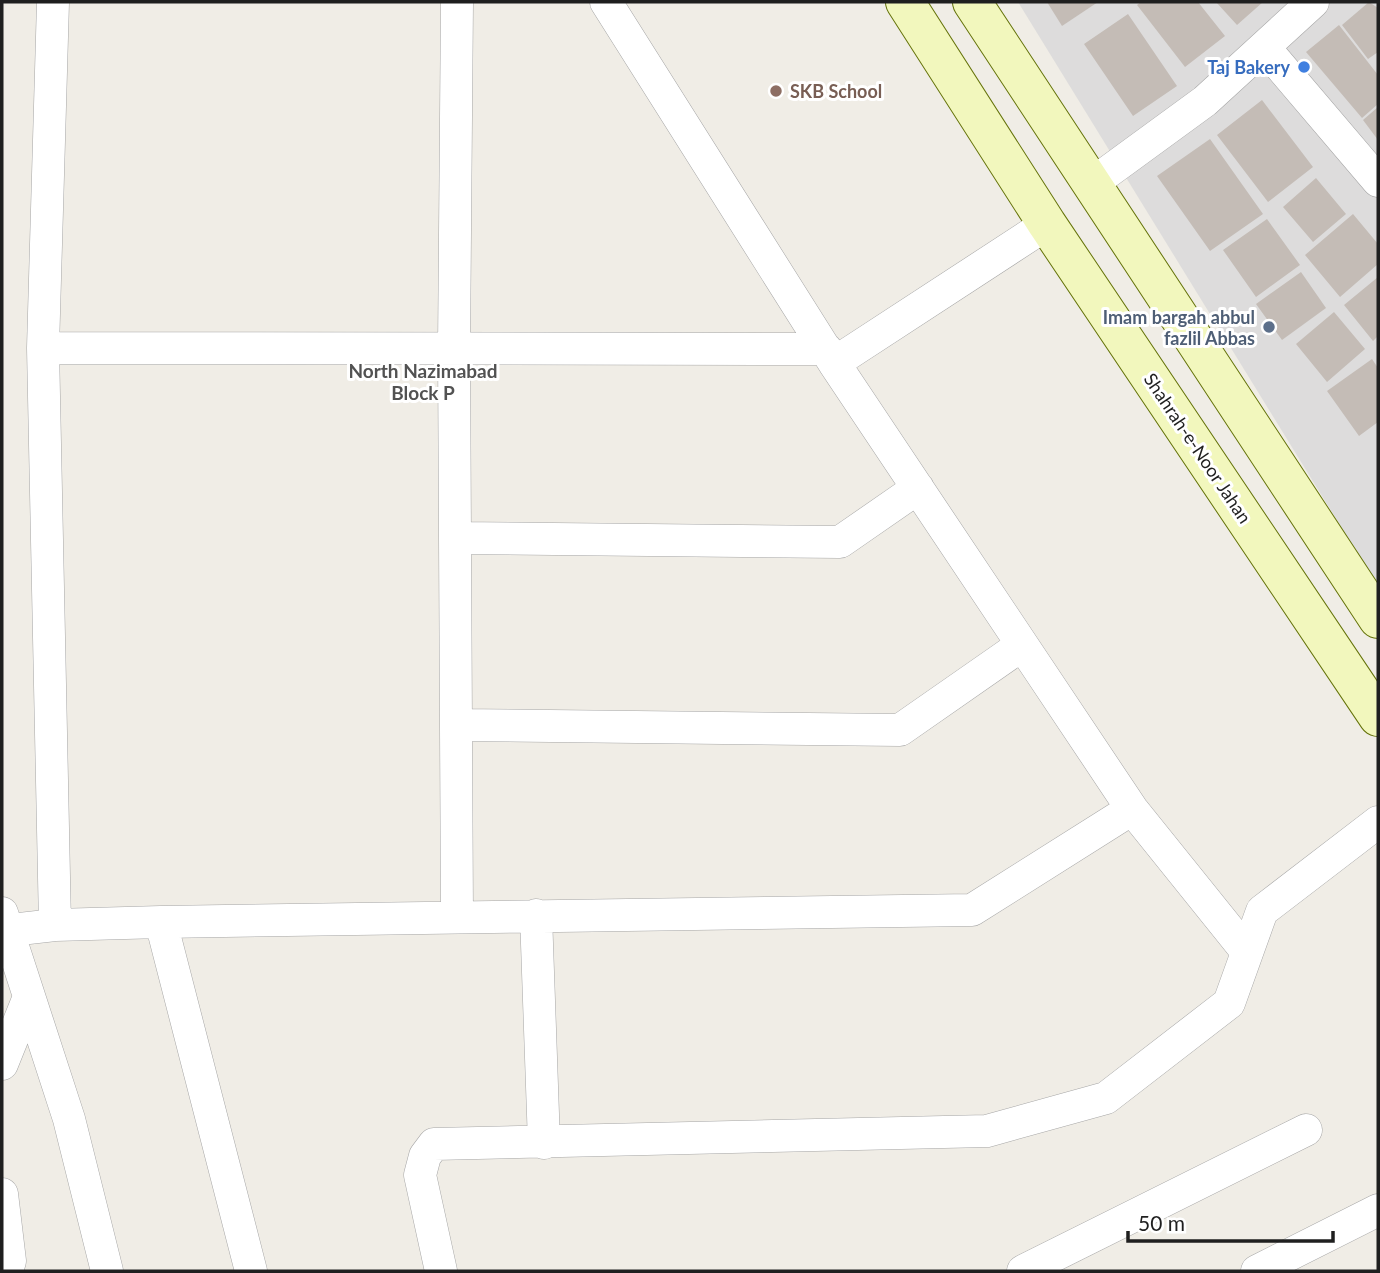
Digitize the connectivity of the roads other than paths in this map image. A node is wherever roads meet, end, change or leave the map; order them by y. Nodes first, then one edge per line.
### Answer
1 (53, 2) edge
2 (457, 2) edge
3 (606, 2) edge
4 (905, 2) edge
5 (972, 2) edge
6 (1313, 2) edge
7 (1264, 47) junction
8 (1025, 82) junction
9 (976, 114) junction
10 (1378, 181) edge
11 (1090, 185) junction
12 (1047, 224) junction
13 (1165, 298) junction
14 (1118, 330) junction
15 (43, 348) junction
16 (454, 349) junction
17 (830, 356) junction
18 (918, 488) junction
19 (455, 538) junction
20 (1378, 619) edge
21 (1022, 645) junction
22 (1378, 717) edge
23 (456, 725) junction
24 (1132, 809) junction
25 (1378, 822) edge
26 (536, 915) junction
27 (457, 916) junction
28 (161, 922) junction
29 (4, 925) edge
30 (55, 925) junction
31 (1247, 952) junction
32 (29, 997) junction
33 (2, 1064) edge
34 (1306, 1130) dead end
35 (544, 1143) junction
36 (2, 1194) edge
37 (1378, 1210) edge
38 (10, 1268) edge
39 (107, 1271) edge
40 (251, 1271) edge
41 (441, 1271) edge
42 (1023, 1271) edge
43 (1257, 1271) edge

1 - 15 street
2 - 16 street
3 - 17 street
4 - 9 main road, Shahrah-e-Noor Jahan
5 - 8 main road
6 - 7 street
7 - 10 street
7 - 11 street
8 - 9 main road
8 - 11 main road
9 - 12 main road, Shahrah-e-Noor Jahan
11 - 13 main road
12 - 14 main road, Shahrah-e-Noor Jahan
12 - 17 street
13 - 14 main road
13 - 20 main road
14 - 22 main road, Shahrah-e-Noor Jahan
15 - 16 street
15 - 30 street
16 - 17 street
16 - 19 street
17 - 18 street
18 - 19 street
18 - 21 street
19 - 23 street
21 - 23 street
21 - 24 street
23 - 27 street
24 - 26 street
24 - 31 street
25 - 31 street
26 - 27 street
26 - 35 street
27 - 28 street
28 - 30 street
28 - 40 street
29 - 30 street
29 - 32 street
31 - 35 street
32 - 33 street
32 - 39 street
34 - 42 street
35 - 41 street
36 - 38 street
37 - 43 street

